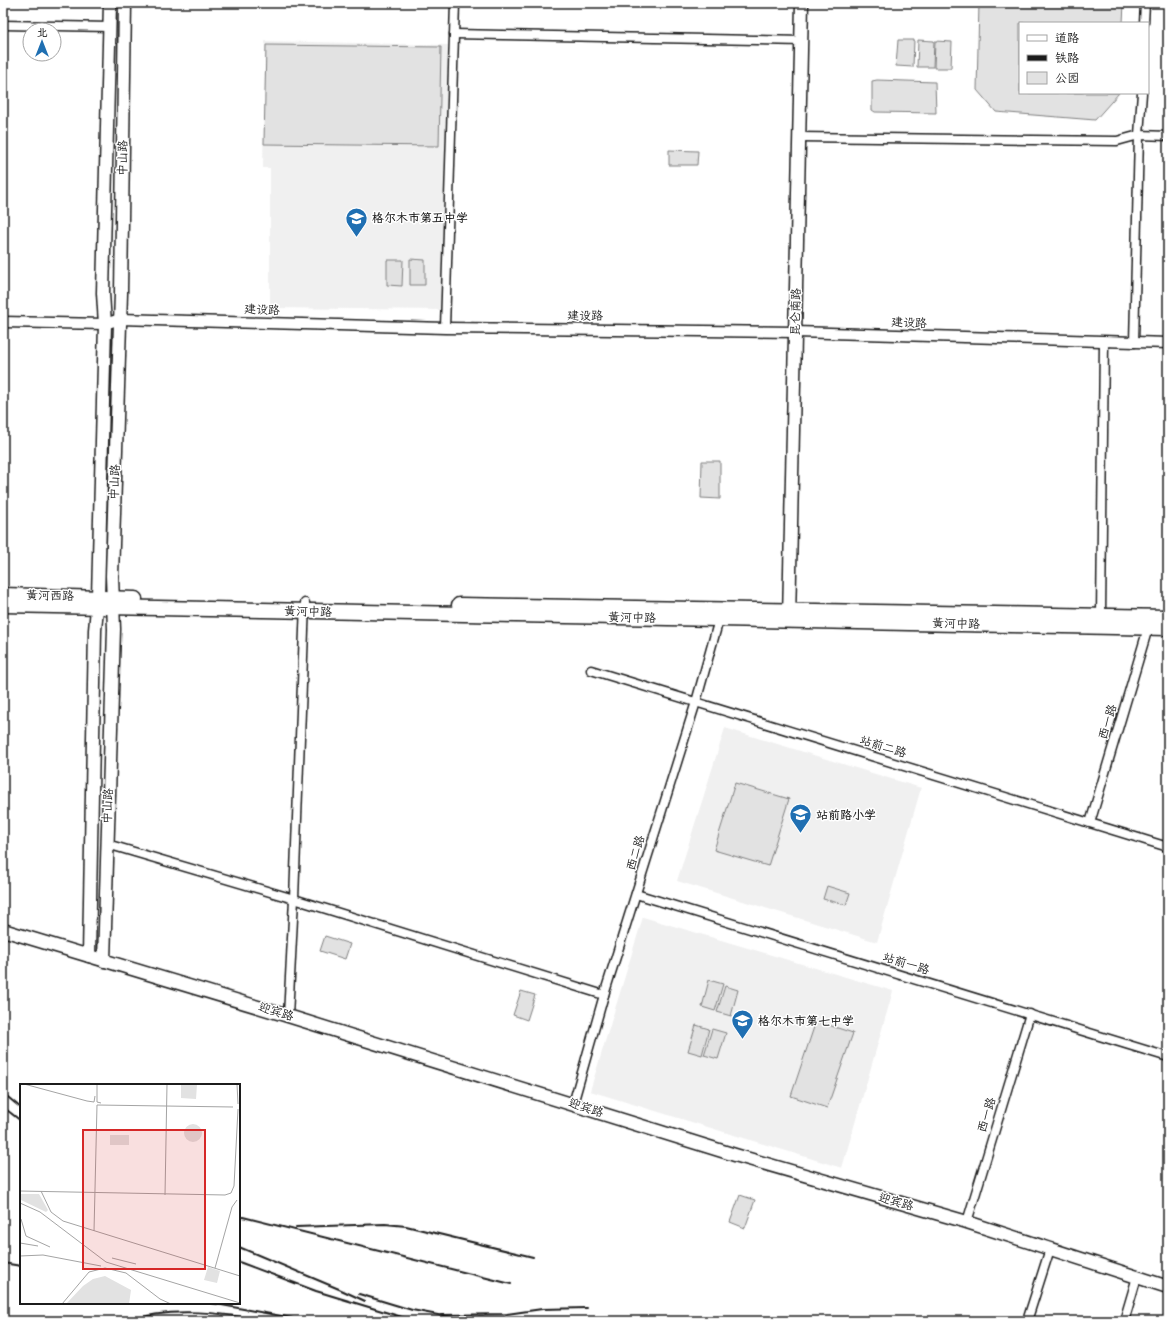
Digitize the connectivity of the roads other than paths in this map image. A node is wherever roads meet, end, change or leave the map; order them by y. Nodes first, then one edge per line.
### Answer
1 (110, 3) edge
2 (125, 3) edge
3 (455, 3) edge
4 (802, 3) edge
5 (1145, 3) edge
6 (1144, 22) edge
7 (3, 25) edge
8 (110, 27) junction
9 (454, 34) junction
10 (802, 41) junction
11 (1142, 94) edge
12 (1139, 135) junction
13 (1168, 136) edge
14 (799, 137) junction
15 (120, 319) junction
16 (3, 322) edge
17 (105, 324) junction
18 (445, 328) junction
19 (796, 332) junction
20 (1104, 342) junction
21 (1134, 342) junction
22 (1168, 343) edge
23 (3, 595) edge
24 (97, 602) junction
25 (114, 603) junction
26 (3, 605) edge
27 (305, 607) junction
28 (720, 614) junction
29 (788, 616) junction
30 (1101, 616) junction
31 (1168, 617) edge
32 (1148, 628) junction
33 (1168, 628) edge
34 (591, 670) dead end
35 (696, 702) junction
36 (1090, 823) junction
37 (107, 844) junction
38 (1168, 847) edge
39 (636, 894) junction
40 (294, 899) junction
41 (3, 930) edge
42 (89, 956) junction
43 (104, 961) junction
44 (604, 995) junction
45 (1030, 1014) junction
46 (288, 1016) junction
47 (1168, 1057) edge
48 (573, 1104) junction
49 (967, 1222) junction
50 (1050, 1249) junction
51 (1136, 1277) junction
52 (1168, 1287) edge
53 (1027, 1321) edge
54 (1124, 1321) edge

1 - 8 main road, 中山路
2 - 15 main road, 中山路
3 - 9 street
4 - 10 main road, 昆仑南路
5 - 6 street
7 - 8 street
8 - 17 main road, 中山路
9 - 10 street
9 - 18 street
10 - 14 main road, 昆仑南路
11 - 12 street
12 - 13 street
12 - 14 street
12 - 21 street
14 - 19 main road, 昆仑南路
15 - 17 street, 建设路
15 - 18 street, 建设路
15 - 25 main road, 中山路
16 - 17 street, 建设路
17 - 24 main road, 中山路
18 - 19 street, 建设路
19 - 20 street, 建设路
19 - 29 main road, 昆仑南路
20 - 21 street, 建设路
20 - 30 street
21 - 22 street, 建设路
23 - 24 highway, 黄河西路
24 - 25 highway, 黄河中路
24 - 26 highway, 黄河西路
24 - 42 main road, 中山路
25 - 27 highway, 黄河中路
25 - 37 main road, 中山路
27 - 28 highway, 黄河中路
27 - 40 street
28 - 29 highway, 黄河中路
28 - 35 street, 西二路
29 - 30 highway, 黄河中路
29 - 32 highway, 黄河中路
30 - 31 highway, 黄河中路
32 - 33 highway, 黄河中路
32 - 36 street, 西一路
34 - 35 street, 站前二路
35 - 36 street, 站前二路
35 - 39 street, 西二路
36 - 38 street, 站前二路
37 - 40 street
37 - 43 main road, 中山路
39 - 44 street, 西二路
39 - 45 street, 站前一路
40 - 44 street
40 - 46 street
41 - 42 main road, 迎宾路
42 - 43 main road, 迎宾路
43 - 46 main road, 迎宾路
44 - 48 street, 西二路
45 - 47 street, 站前一路
45 - 49 street, 西一路
46 - 48 main road, 迎宾路
48 - 49 main road, 迎宾路
49 - 50 main road, 迎宾路
50 - 51 main road, 迎宾路
50 - 53 street
51 - 52 main road, 迎宾路
51 - 54 street

